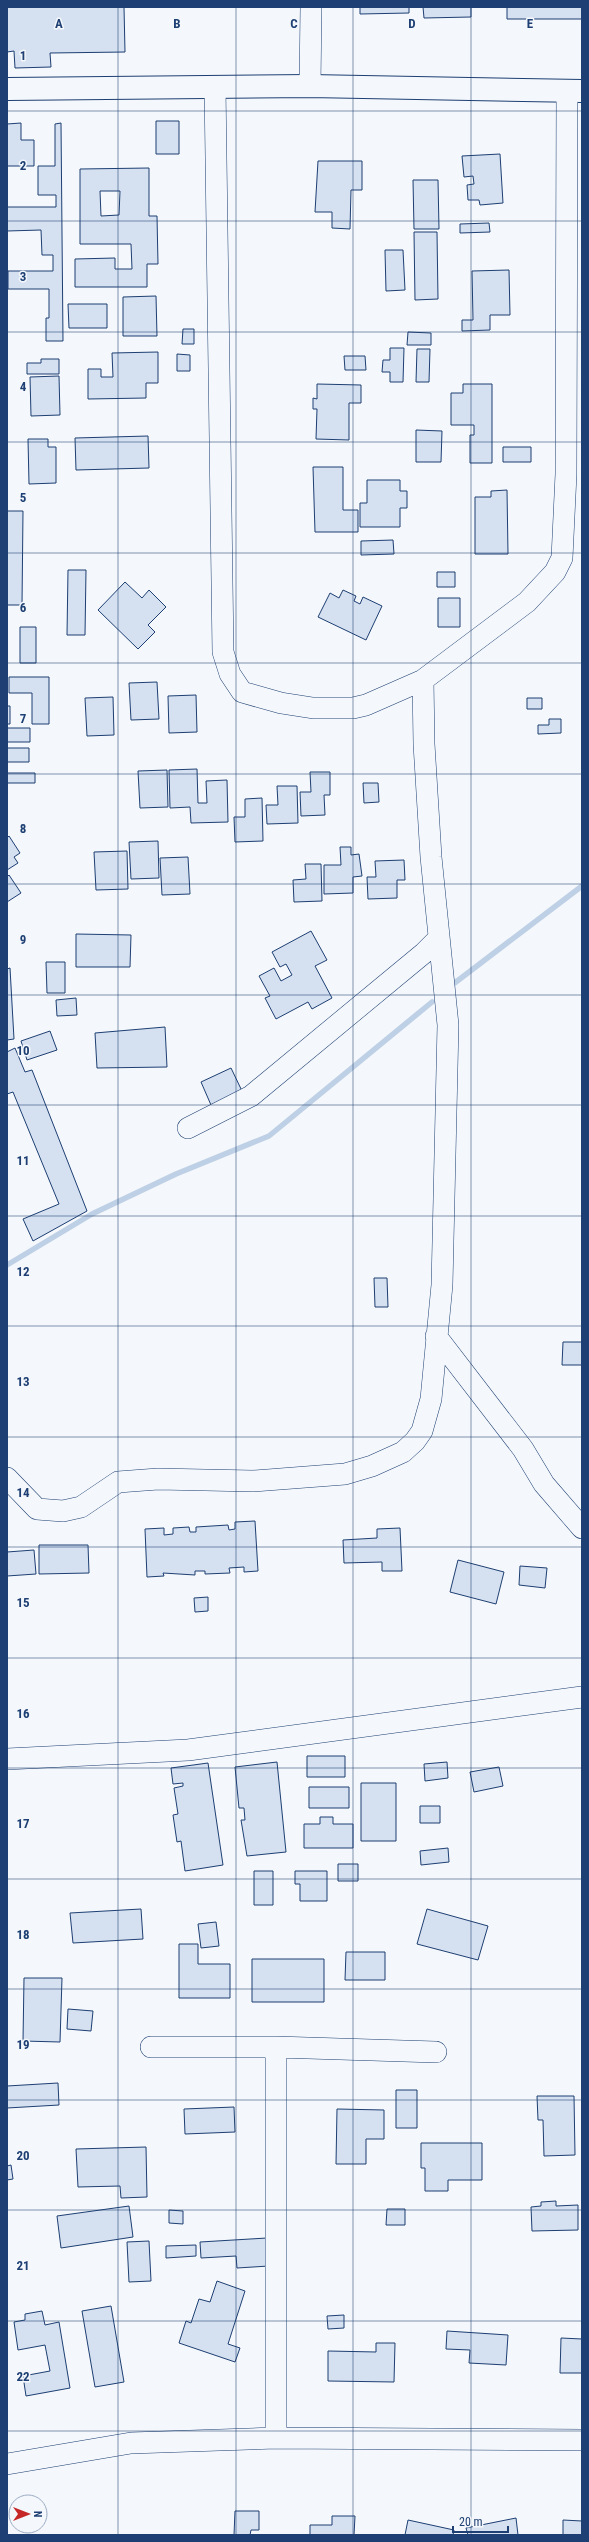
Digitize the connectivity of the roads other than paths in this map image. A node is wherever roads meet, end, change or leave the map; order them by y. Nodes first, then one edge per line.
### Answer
1 (311, 7) edge
2 (310, 86) junction
3 (215, 87) junction
4 (7, 89) edge
5 (575, 91) edge
6 (423, 680) junction
7 (439, 938) junction
8 (188, 1128) dead end
9 (436, 1336) junction
10 (7, 1478) edge
11 (582, 1528) edge
12 (582, 1697) edge
13 (7, 1759) edge
14 (151, 2047) dead end
15 (276, 2047) junction
16 (436, 2052) dead end
17 (276, 2438) junction
18 (582, 2440) edge
19 (7, 2464) edge

1 - 2 street
2 - 3 main road
2 - 5 main road
3 - 4 main road
3 - 6 street
5 - 6 street
6 - 7 street
7 - 8 street
7 - 9 street
9 - 10 street
9 - 11 street
12 - 13 street
14 - 15 street
15 - 16 street
15 - 17 street
17 - 18 street
17 - 19 street

